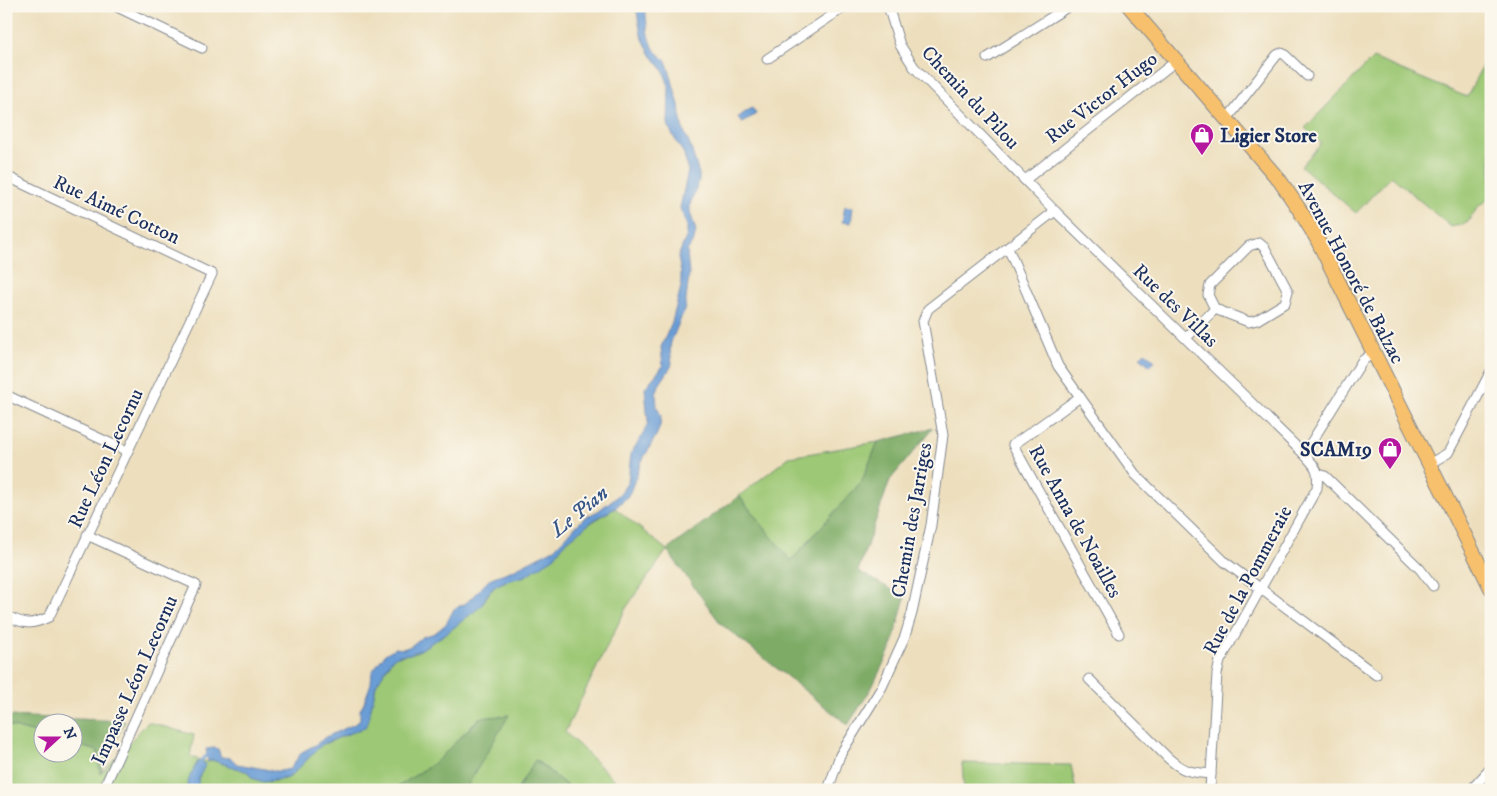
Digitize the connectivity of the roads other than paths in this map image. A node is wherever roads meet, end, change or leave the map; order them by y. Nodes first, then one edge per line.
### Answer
1 (114, 6) edge
2 (846, 6) edge
3 (888, 6) edge
4 (1069, 6) edge
5 (1129, 6) edge
6 (202, 48) dead end
7 (987, 58) dead end
8 (767, 59) dead end
9 (1176, 61) junction
10 (1307, 76) dead end
11 (1226, 119) junction
12 (6, 176) edge
13 (1025, 180) junction
14 (1055, 211) junction
15 (1008, 248) junction
16 (212, 274) joint
17 (1215, 309) junction
18 (1186, 338) junction
19 (1373, 353) junction
20 (1491, 371) edge
21 (6, 395) edge
22 (1080, 397) junction
23 (127, 451) junction
24 (1304, 454) junction
25 (1429, 464) junction
26 (1319, 474) junction
27 (87, 535) junction
28 (1433, 586) dead end
29 (1261, 588) junction
30 (1491, 588) edge
31 (6, 616) edge
32 (1118, 634) dead end
33 (1376, 675) dead end
34 (1089, 679) dead end
35 (1491, 768) edge
36 (1211, 774) junction
37 (104, 790) edge
38 (828, 790) edge
39 (1210, 790) edge
40 (1471, 790) edge

1 - 6 street
2 - 8 street
3 - 13 street, Chemin du Pilou
4 - 7 street
5 - 9 main road, Avenue Honoré de Balzac
9 - 11 main road, Avenue Honoré de Balzac
9 - 13 street, Rue Victor Hugo
10 - 11 street
11 - 19 main road, Avenue Honoré de Balzac
12 - 16 street, Rue Aimé Cotton
13 - 14 street, Rue des Villas
14 - 15 street, Chemin des Jarriges
14 - 18 street, Rue des Villas
15 - 22 street
15 - 38 street, Chemin des Jarriges
16 - 23 street, Rue Léon Lecornu
17 - 17 street
17 - 18 street
18 - 24 street, Rue des Villas
19 - 24 street
19 - 25 main road, Avenue Honoré de Balzac
20 - 25 street
21 - 23 street
22 - 29 street
22 - 32 street, Rue Anna de Noailles
23 - 27 street, Rue Léon Lecornu
24 - 26 street
25 - 30 main road, Avenue Honoré de Balzac
26 - 28 street
26 - 29 street, Rue de la Pommeraie
27 - 31 street, Rue Léon Lecornu
27 - 37 street, Impasse Léon Lecornu
29 - 33 street
29 - 36 street, Rue de la Pommeraie
34 - 36 street
35 - 40 street
36 - 39 street, Rue de la Pommeraie

